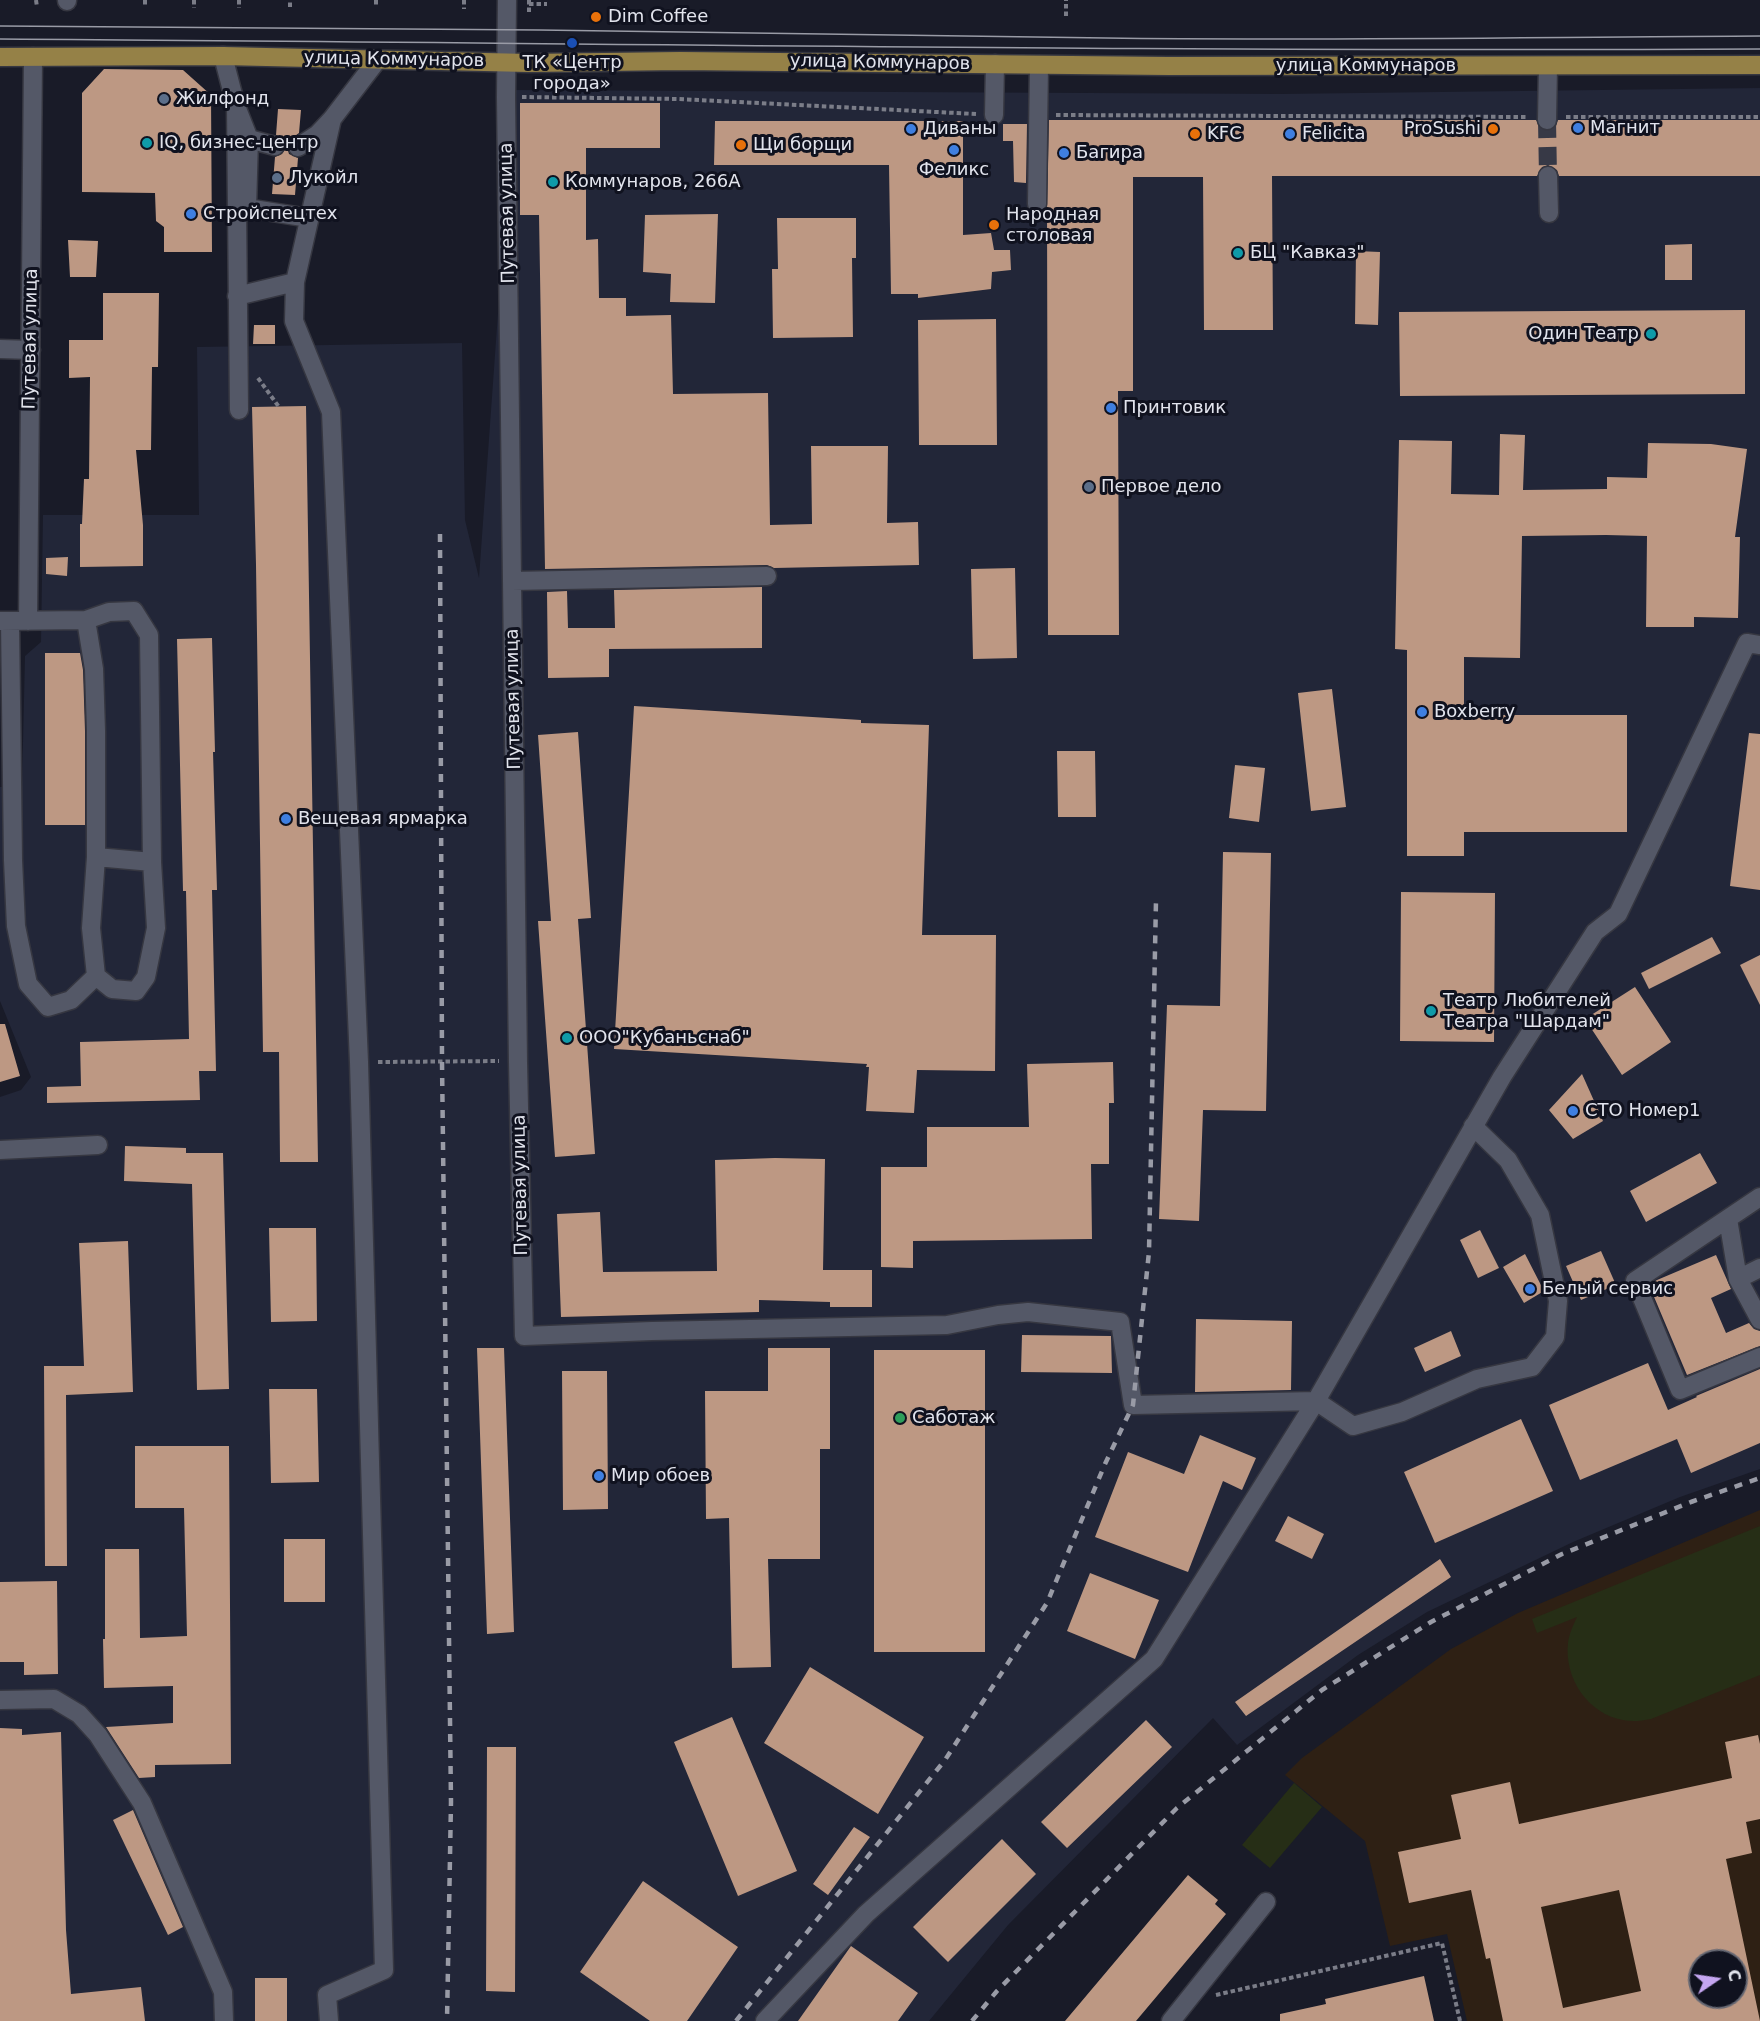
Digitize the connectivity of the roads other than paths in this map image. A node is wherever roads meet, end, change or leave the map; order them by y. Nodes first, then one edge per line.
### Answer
1 (507, 0) edge
2 (223, 56) junction
3 (0, 57) edge
4 (33, 57) junction
5 (378, 59) junction
6 (506, 62) junction
7 (995, 64) junction
8 (1039, 65) junction
9 (1760, 65) edge
10 (1548, 66) junction
11 (236, 106) junction
12 (994, 115) road end
13 (1547, 118) tunnel mouth
14 (332, 119) junction
15 (249, 139) junction
16 (275, 146) dead end
17 (298, 147) dead end
18 (1548, 176) tunnel mouth
19 (1038, 204) dead end
20 (1548, 213) dead end
21 (309, 218) junction
22 (295, 282) junction
23 (237, 296) junction
24 (0, 349) edge
25 (31, 350) junction
26 (239, 410) dead end
27 (767, 576) dead end
28 (512, 581) junction
29 (86, 620) junction
30 (13, 621) edge
31 (1760, 645) edge
32 (96, 857) junction
33 (152, 862) junction
34 (96, 976) junction
35 (1473, 1126) junction
36 (98, 1145) dead end
37 (0, 1150) edge
38 (1760, 1197) edge
39 (1728, 1219) junction
40 (1760, 1269) edge
41 (1738, 1280) junction
42 (1760, 1320) edge
43 (1760, 1357) edge
44 (1316, 1401) junction
45 (0, 1700) edge
46 (1266, 1902) dead end
47 (224, 2021) edge
48 (329, 2021) edge
49 (765, 2021) edge
50 (1171, 2021) edge

1 - 6 street, Путевая улица
2 - 4 main road, улица Коммунаров
2 - 5 main road, улица Коммунаров
2 - 11 street
3 - 4 main road, улица Коммунаров
4 - 25 street, Путевая улица
5 - 6 main road, улица Коммунаров
5 - 14 street
6 - 7 main road, улица Коммунаров
6 - 28 street, Путевая улица
7 - 8 main road, улица Коммунаров
7 - 12 street
8 - 10 main road, улица Коммунаров
8 - 19 street
9 - 10 main road, улица Коммунаров
10 - 13 street
11 - 15 street
11 - 23 street
14 - 17 street
14 - 21 street
15 - 16 street
15 - 21 street
18 - 20 street
21 - 22 street
22 - 23 street
22 - 48 street
23 - 26 street
24 - 25 street
25 - 30 street, Путевая улица
27 - 28 street
28 - 44 street, Путевая улица
29 - 30 street
29 - 32 street
29 - 33 street
30 - 34 street, Путевая улица
31 - 35 street
32 - 33 street
32 - 34 street
33 - 34 street
35 - 44 street
35 - 44 street
36 - 37 street
38 - 39 street
39 - 41 street
39 - 43 street
40 - 41 street
41 - 42 street
44 - 49 street
45 - 47 street
46 - 50 street

